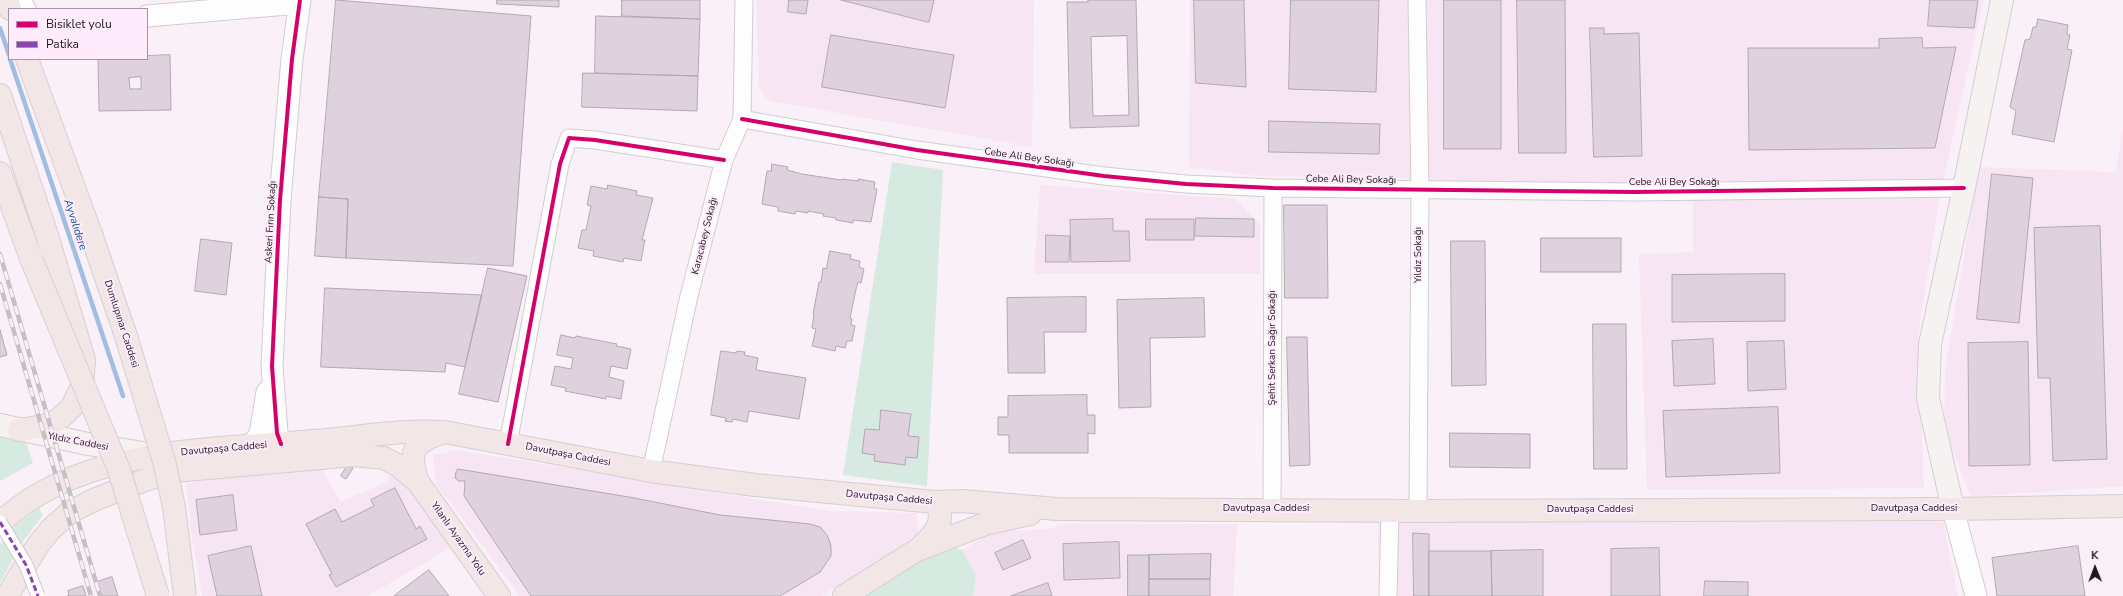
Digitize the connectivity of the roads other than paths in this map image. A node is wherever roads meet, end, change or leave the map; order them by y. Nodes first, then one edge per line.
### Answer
1 (744, 0) edge
2 (1417, 0) edge
3 (2002, 0) edge
4 (299, 2) edge
5 (148, 16) edge
6 (27, 60) edge
7 (0, 95) edge
8 (742, 118) junction
9 (724, 160) junction
10 (0, 173) edge
11 (1273, 188) junction
12 (1964, 188) junction
13 (1420, 189) junction
14 (272, 366) junction
15 (10, 428) edge
16 (445, 432) junction
17 (281, 444) junction
18 (508, 444) junction
19 (251, 446) junction
20 (156, 455) junction
21 (651, 472) junction
22 (418, 482) junction
23 (935, 502) junction
24 (2123, 506) edge
25 (1057, 509) junction
26 (1272, 509) junction
27 (1953, 509) junction
28 (1390, 510) junction
29 (1418, 511) junction
30 (0, 523) edge
31 (917, 550) junction
32 (7, 596) edge
33 (38, 596) edge
34 (158, 596) edge
35 (185, 596) edge
36 (499, 596) edge
37 (844, 596) edge
38 (1388, 596) edge
39 (1976, 596) edge

1 - 8 street, Karacabey Sokağı
2 - 13 street, Yıldız Sokağı
3 - 12 main road
4 - 5 street
4 - 14 street, Askeri Fırın Sokağı
6 - 35 main road, Dumlupınar Caddesi, bridge
7 - 15 main road
8 - 9 street, Karacabey Sokağı
8 - 11 street, Cebe Ali Bey Sokağı
9 - 18 street
9 - 21 street, Karacabey Sokağı
10 - 34 main road, bridge
11 - 13 street, Cebe Ali Bey Sokağı
11 - 26 street, Şehit Serkan Sağır Sokağı
12 - 13 street, Cebe Ali Bey Sokağı
12 - 27 main road
13 - 29 street, Yıldız Sokağı
14 - 17 street, Askeri Fırın Sokağı
14 - 19 street, Askeri Fırın Sokağı
15 - 20 main road, Yıldız Caddesi
16 - 17 main road, Davutpaşa Caddesi
16 - 18 main road, Davutpaşa Caddesi
16 - 22 main road
17 - 19 main road, Davutpaşa Caddesi
18 - 21 main road, Davutpaşa Caddesi
19 - 20 main road, Davutpaşa Caddesi
20 - 30 main road, Davutpaşa Caddesi
21 - 23 main road, Davutpaşa Caddesi
22 - 32 main road, Davutpaşa Caddesi
22 - 36 main road, Yılanlı Ayazma Yolu
23 - 25 main road, Davutpaşa Caddesi
23 - 31 main road
24 - 27 main road, Davutpaşa Caddesi
25 - 26 main road, Davutpaşa Caddesi
25 - 31 main road, Davutpaşa Caddesi
26 - 28 main road, Davutpaşa Caddesi
27 - 29 main road, Davutpaşa Caddesi
27 - 39 street
28 - 29 main road, Davutpaşa Caddesi
28 - 38 street
30 - 33 street, bridge
31 - 37 main road, Davutpaşa Caddesi

